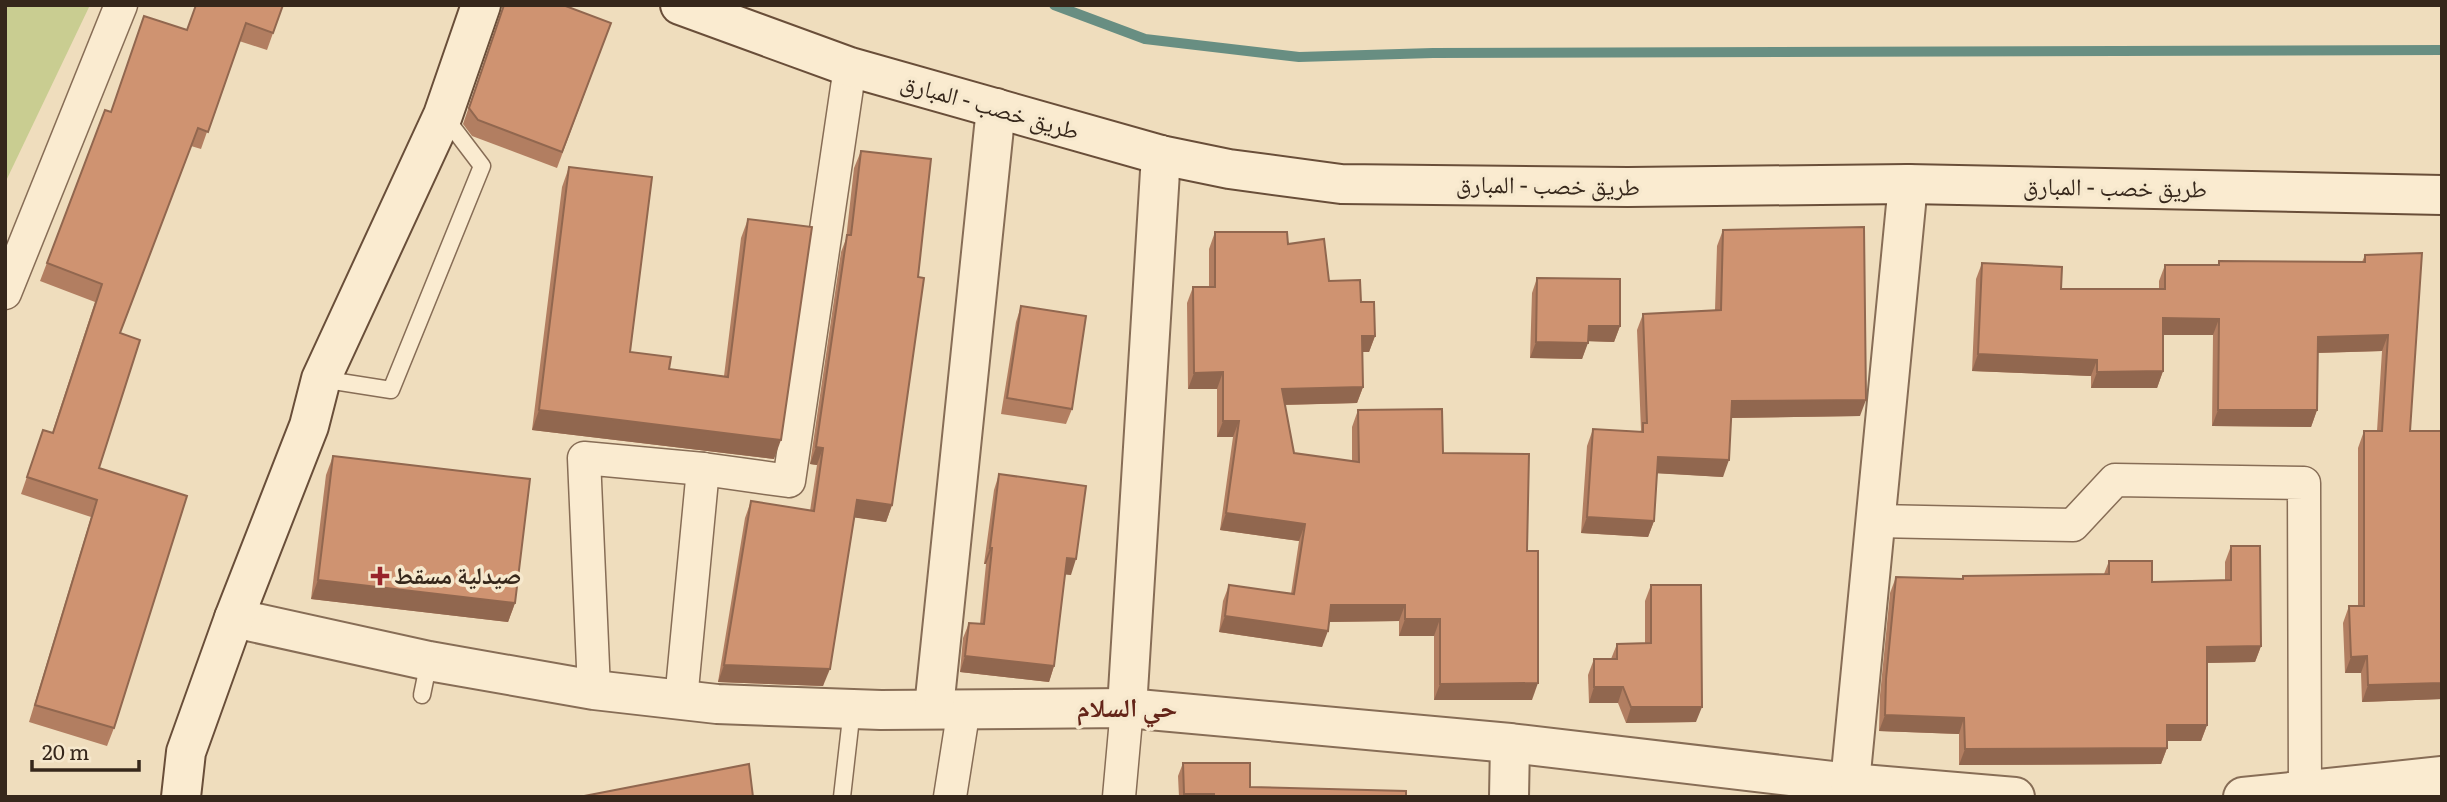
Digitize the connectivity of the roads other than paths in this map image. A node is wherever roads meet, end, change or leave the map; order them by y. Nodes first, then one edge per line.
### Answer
1 (121, 5) edge
2 (481, 5) edge
3 (680, 5) edge
4 (850, 67) junction
5 (996, 108) junction
6 (443, 115) junction
7 (1161, 155) junction
8 (1908, 184) junction
9 (2442, 195) edge
10 (5, 293) edge
11 (321, 379) junction
12 (703, 469) junction
13 (1876, 521) junction
14 (234, 618) junction
15 (594, 690) junction
16 (681, 700) junction
17 (949, 708) junction
18 (1127, 708) junction
19 (852, 709) junction
20 (1510, 743) junction
21 (186, 751) junction
22 (2442, 776) edge
23 (1850, 782) junction
24 (1902, 792) edge
25 (2305, 792) junction
26 (156, 797) edge
27 (181, 797) edge
28 (842, 797) edge
29 (950, 797) edge
30 (1119, 797) edge
31 (1509, 797) edge
32 (2015, 797) edge
33 (2243, 797) edge

1 - 10 street
2 - 6 street
3 - 4 street, طريق خصب - المبارق
4 - 5 street, طريق خصب - المبارق
4 - 12 street
5 - 7 street, طريق خصب - المبارق
5 - 17 street
6 - 11 street
6 - 11 lane
7 - 8 street, طريق خصب - المبارق
7 - 18 street
8 - 9 street, طريق خصب - المبارق
8 - 13 street
11 - 14 street
12 - 15 street
12 - 16 street
13 - 23 street
13 - 25 street
14 - 15 street
14 - 21 street
15 - 16 street
16 - 19 street
17 - 18 street
17 - 19 street
17 - 29 street
18 - 20 street
18 - 30 street
19 - 28 lane
20 - 23 street
20 - 31 street
21 - 26 street
21 - 27 street
22 - 25 street
23 - 24 street
24 - 32 street
25 - 33 street

